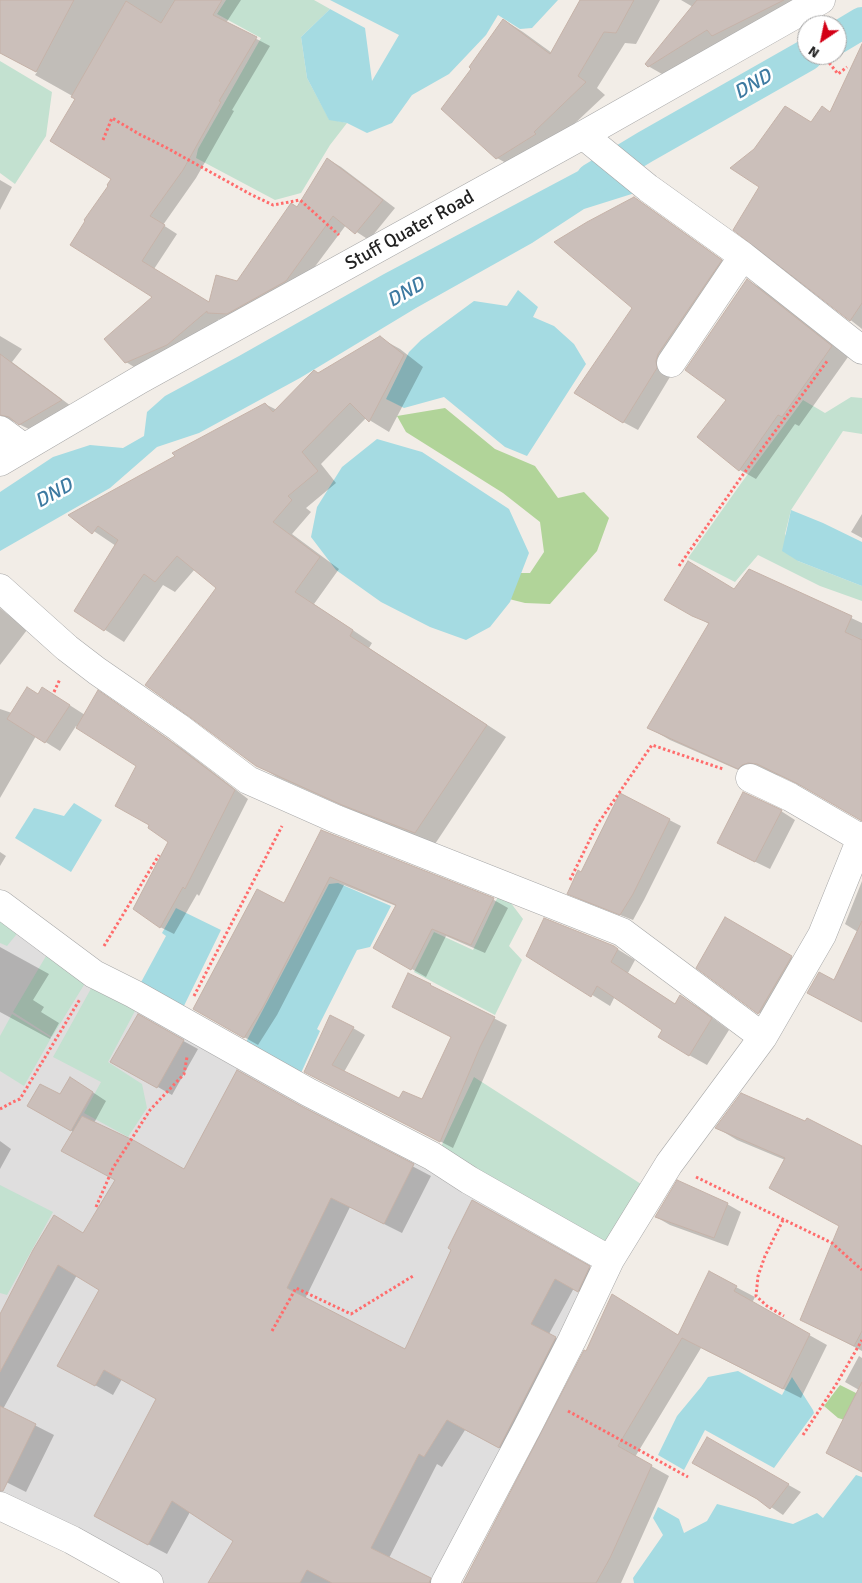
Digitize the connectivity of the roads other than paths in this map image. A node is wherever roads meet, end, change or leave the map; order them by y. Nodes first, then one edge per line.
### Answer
1 (821, 0) edge
2 (583, 135) junction
3 (743, 256) junction
4 (854, 343) edge
5 (671, 363) dead end
6 (0, 430) edge
7 (23, 447) junction
8 (0, 462) edge
9 (0, 588) edge
10 (750, 778) road end
11 (862, 837) edge
12 (0, 904) edge
13 (763, 1036) junction
14 (610, 1260) junction
15 (0, 1506) edge
16 (149, 1583) edge
17 (445, 1583) edge

1 - 2 street, Stuff Quater Road
2 - 3 street
2 - 7 street, Stuff Quater Road
3 - 4 street
3 - 5 street
6 - 7 street
7 - 8 street, Stuff Quater Road
9 - 13 street
10 - 11 street
11 - 13 street
12 - 14 street
13 - 14 street
14 - 17 street
15 - 16 street

